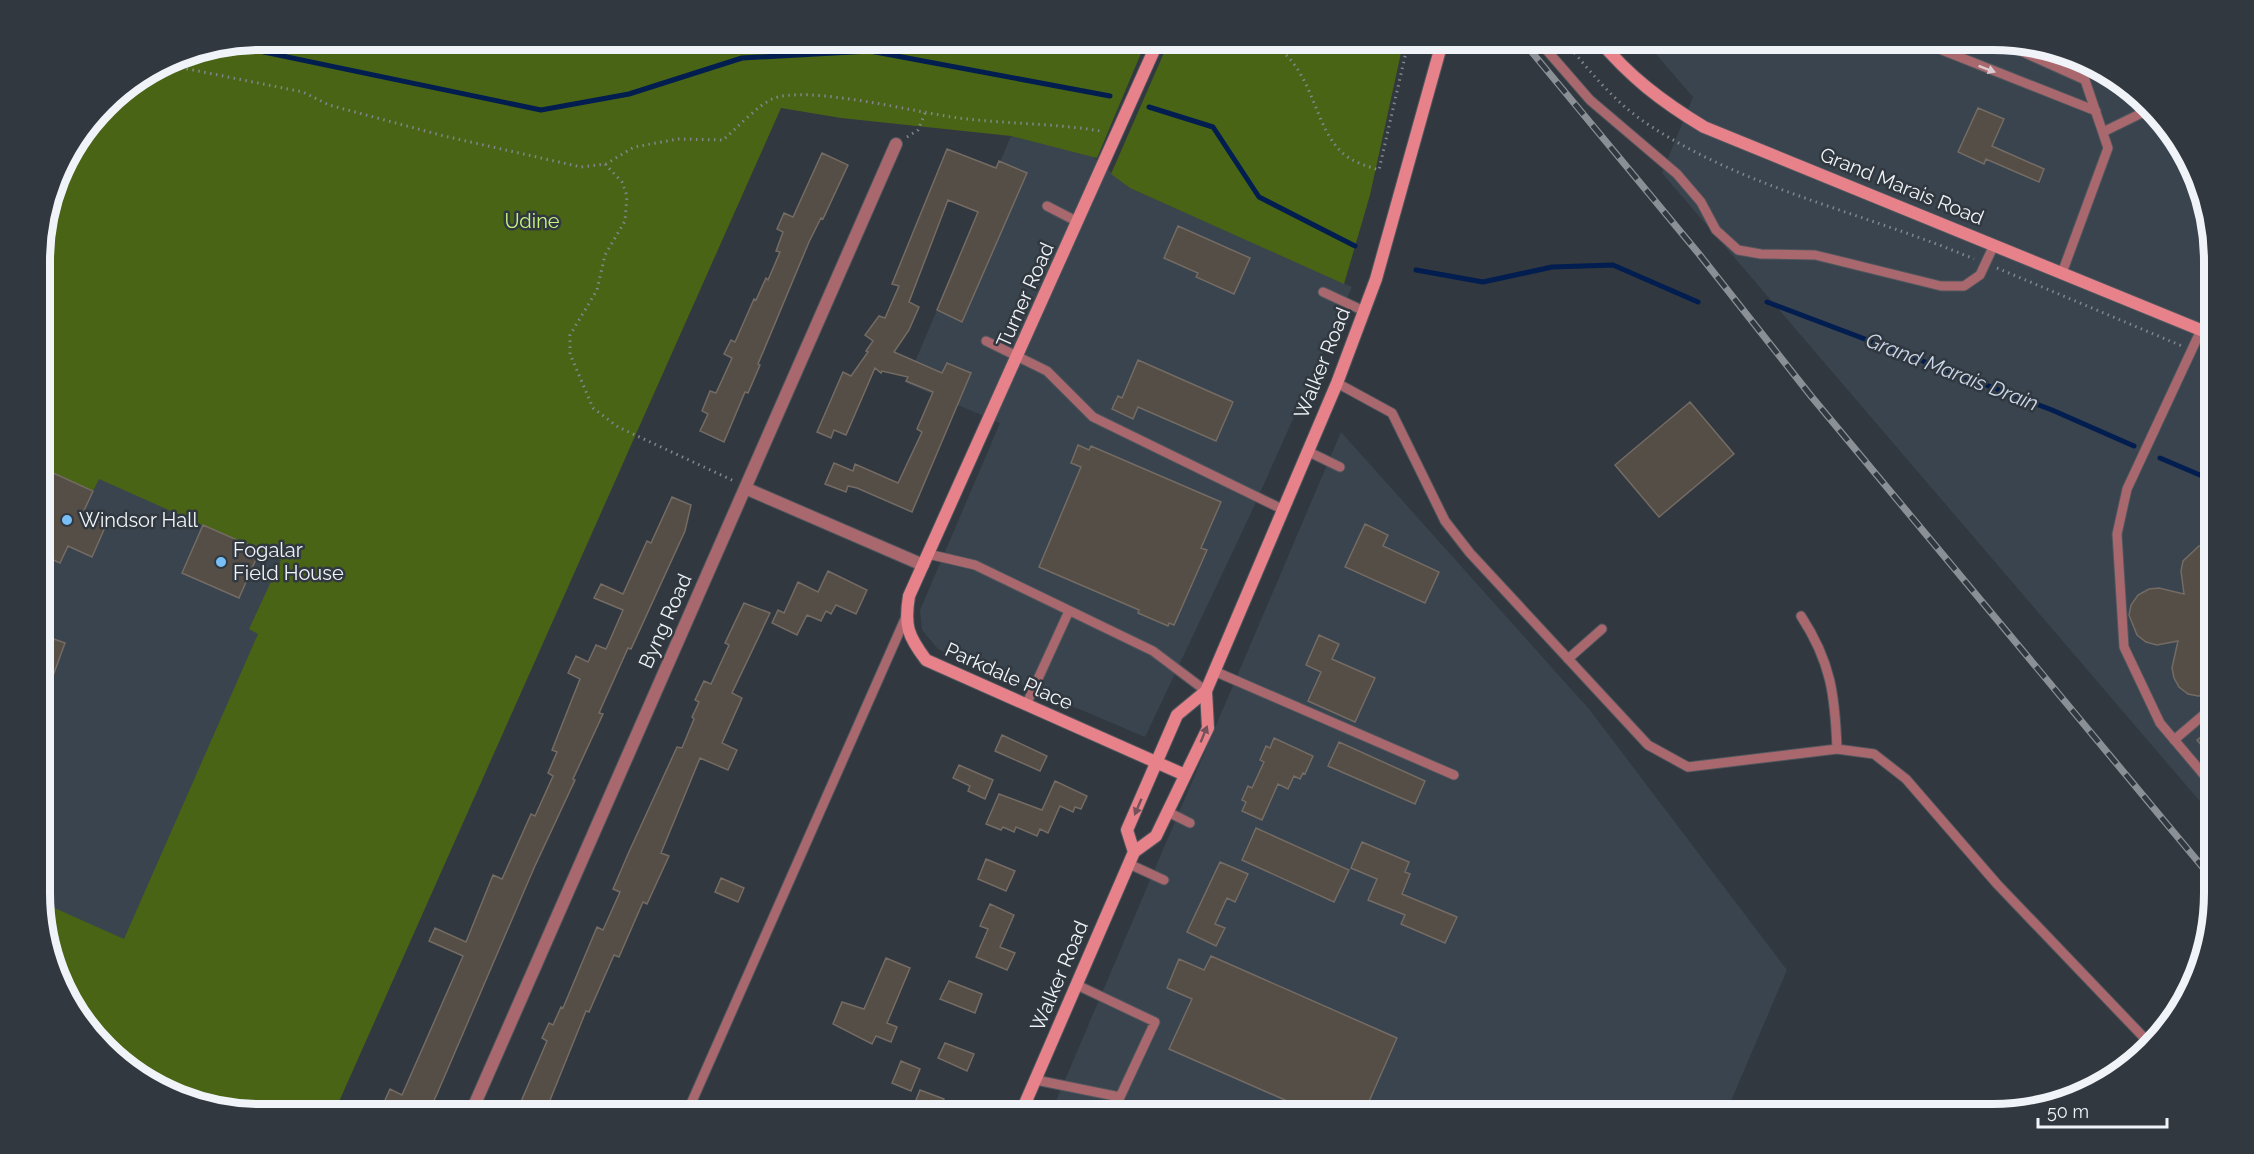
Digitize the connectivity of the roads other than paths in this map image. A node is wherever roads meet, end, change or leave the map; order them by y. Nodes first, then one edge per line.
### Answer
1 (1154, 50) edge
2 (1440, 50) edge
3 (1547, 50) edge
4 (1607, 50) edge
5 (1938, 50) edge
6 (2021, 51) edge
7 (2141, 109) edge
8 (2096, 111) junction
9 (2103, 132) junction
10 (896, 144) road end
11 (1047, 206) dead end
12 (1078, 222) junction
13 (1994, 245) junction
14 (2062, 273) junction
15 (1323, 292) dead end
16 (1364, 311) junction
17 (2201, 330) junction
18 (2204, 331) edge
19 (986, 341) dead end
20 (1018, 357) junction
21 (1337, 383) junction
22 (1307, 451) junction
23 (1340, 467) dead end
24 (745, 488) junction
25 (1282, 509) junction
26 (926, 560) junction
27 (1069, 611) junction
28 (1801, 616) dead end
29 (905, 619) junction
30 (1602, 629) dead end
31 (1568, 659) junction
32 (1214, 671) junction
33 (1206, 691) junction
34 (1026, 705) junction
35 (2204, 714) edge
36 (2174, 740) junction
37 (1837, 749) junction
38 (1157, 762) junction
39 (1185, 775) junction
40 (2204, 775) edge
41 (1454, 776) dead end
42 (1168, 812) junction
43 (1190, 823) dead end
44 (1131, 858) junction
45 (1164, 880) dead end
46 (1077, 985) junction
47 (2146, 1040) edge
48 (1036, 1080) junction
49 (474, 1105) edge
50 (691, 1105) edge
51 (1025, 1105) edge

1 - 12 street, Turner Road
2 - 16 street, Walker Road
3 - 13 lane
4 - 13 street, Grand Marais Road
5 -> 8 lane
6 - 8 lane
7 - 9 lane
8 - 9 lane
9 - 14 lane
10 - 24 street, Byng Road
11 - 12 lane
12 - 20 street, Turner Road
13 - 14 street, Grand Marais Road
14 - 17 street, Grand Marais Road
15 - 16 lane
16 - 21 street, Walker Road
17 - 18 street, Grand Marais Road
17 - 36 lane
19 - 20 lane
20 - 25 lane
20 - 26 street, Turner Road
21 - 22 street, Walker Road
21 - 31 lane
22 - 23 lane
22 - 25 street, Walker Road
24 - 26 street
24 - 49 street, Byng Road
25 - 32 street, Walker Road
26 - 27 lane
26 - 29 street
27 - 33 lane
27 - 34 lane
28 - 37 lane
29 - 34 street, Parkdale Place
29 - 50 lane
30 - 31 lane
31 - 37 lane
32 - 33 street, Walker Road
32 - 41 lane
33 - 38 street, Walker Road
39 -> 33 street, Walker Road
34 - 38 street, Parkdale Place
35 - 36 lane
36 - 40 lane
37 - 47 lane
38 - 39 street, Parkdale Place
38 -> 44 street, Walker Road
39 - 42 street, Walker Road
42 - 43 lane
42 - 44 street, Walker Road
44 - 45 lane
44 - 46 street, Walker Road
46 - 48 street, Walker Road
46 - 48 lane
48 - 51 street, Walker Road

